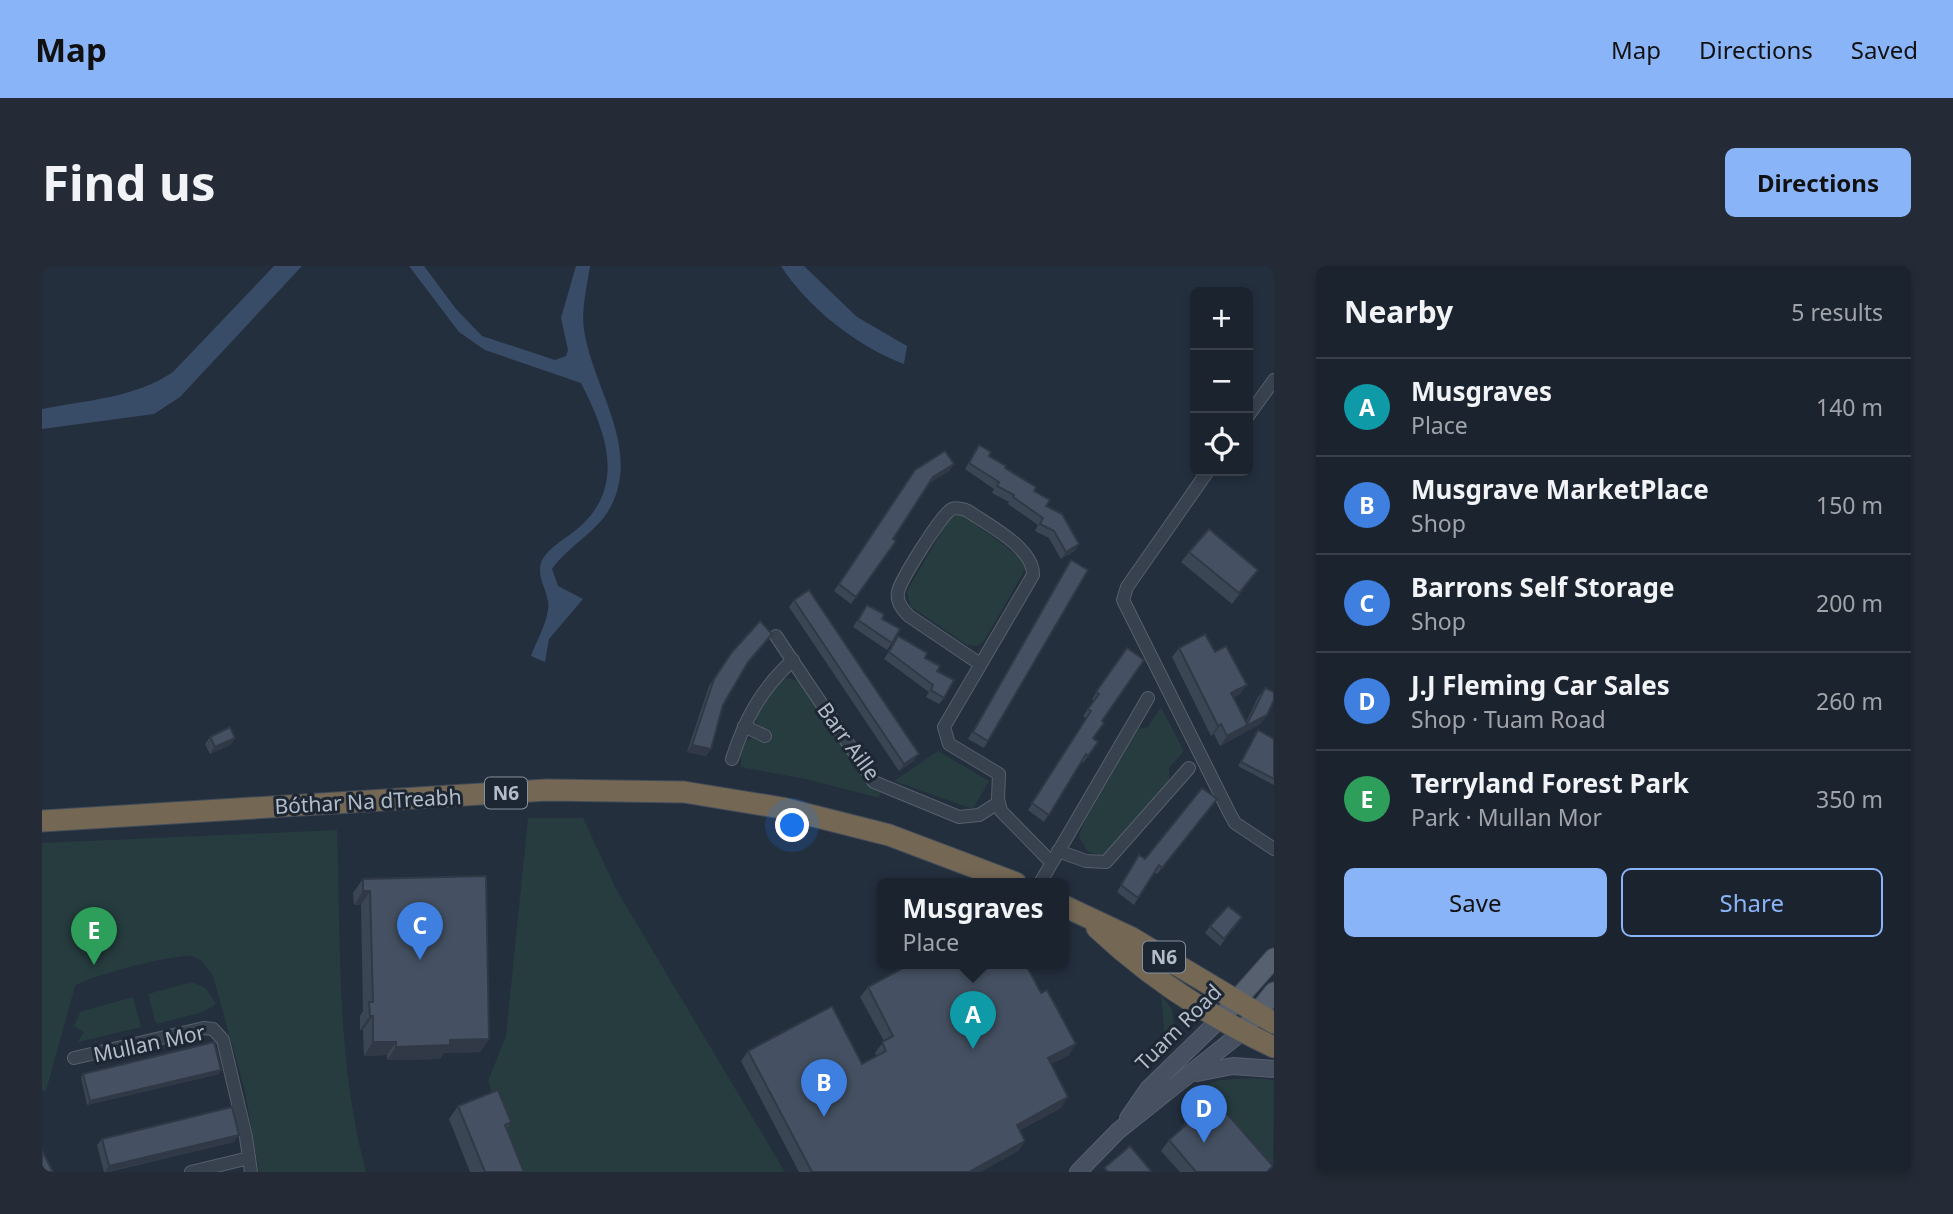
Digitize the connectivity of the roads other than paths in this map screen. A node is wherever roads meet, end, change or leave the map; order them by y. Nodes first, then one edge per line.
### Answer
1 (1274, 380) edge
2 (1250, 413) edge
3 (1205, 476) edge
4 (776, 636) dead end
5 (793, 660) junction
6 (980, 664) junction
7 (1148, 698) dead end
8 (744, 726) junction
9 (765, 736) dead end
10 (732, 759) dead end
11 (1189, 768) dead end
12 (998, 803) junction
13 (42, 821) edge
14 (1274, 849) edge
15 (1054, 856) junction
16 (1004, 878) edge
17 (1043, 878) edge
18 (1069, 909) edge
19 (1088, 920) junction
20 (1274, 958) edge
21 (1274, 992) edge
22 (1236, 1001) junction
23 (1220, 1019) junction
24 (1266, 1019) edge
25 (1242, 1032) junction
26 (1274, 1047) edge
27 (74, 1058) dead end
28 (1274, 1069) edge
29 (1192, 1074) junction
30 (1118, 1131) junction
31 (249, 1158) junction
32 (191, 1172) edge
33 (251, 1172) edge
34 (1078, 1172) edge

1 - 2 street
3 - 14 street
4 - 5 street, Barr Aille
5 - 8 street
5 - 12 street, Barr Aille
6 - 6 street
6 - 12 street
7 - 15 street
8 - 9 street
8 - 10 street
11 - 15 street
12 - 15 street
13 - 16 highway, Bóthar Na dTreabh / N6
15 - 17 street
18 - 19 highway, N6
19 - 22 highway, N6
19 - 23 highway, N6
20 - 22 main road, Tuam Road
21 - 24 main road, Tuam Road
22 - 23 main road, Tuam Road
22 - 24 highway, N6
23 - 25 highway, N6
23 - 30 main road, Tuam Road
24 - 25 main road, Tuam Road
25 - 26 highway, N6
25 - 29 main road, Tuam Road
27 - 31 street, Mullan Mor
28 - 29 main road
29 - 30 main road, Tuam Road
30 - 34 main road, Tuam Road
31 - 32 street
31 - 33 street, Mullan Mor

